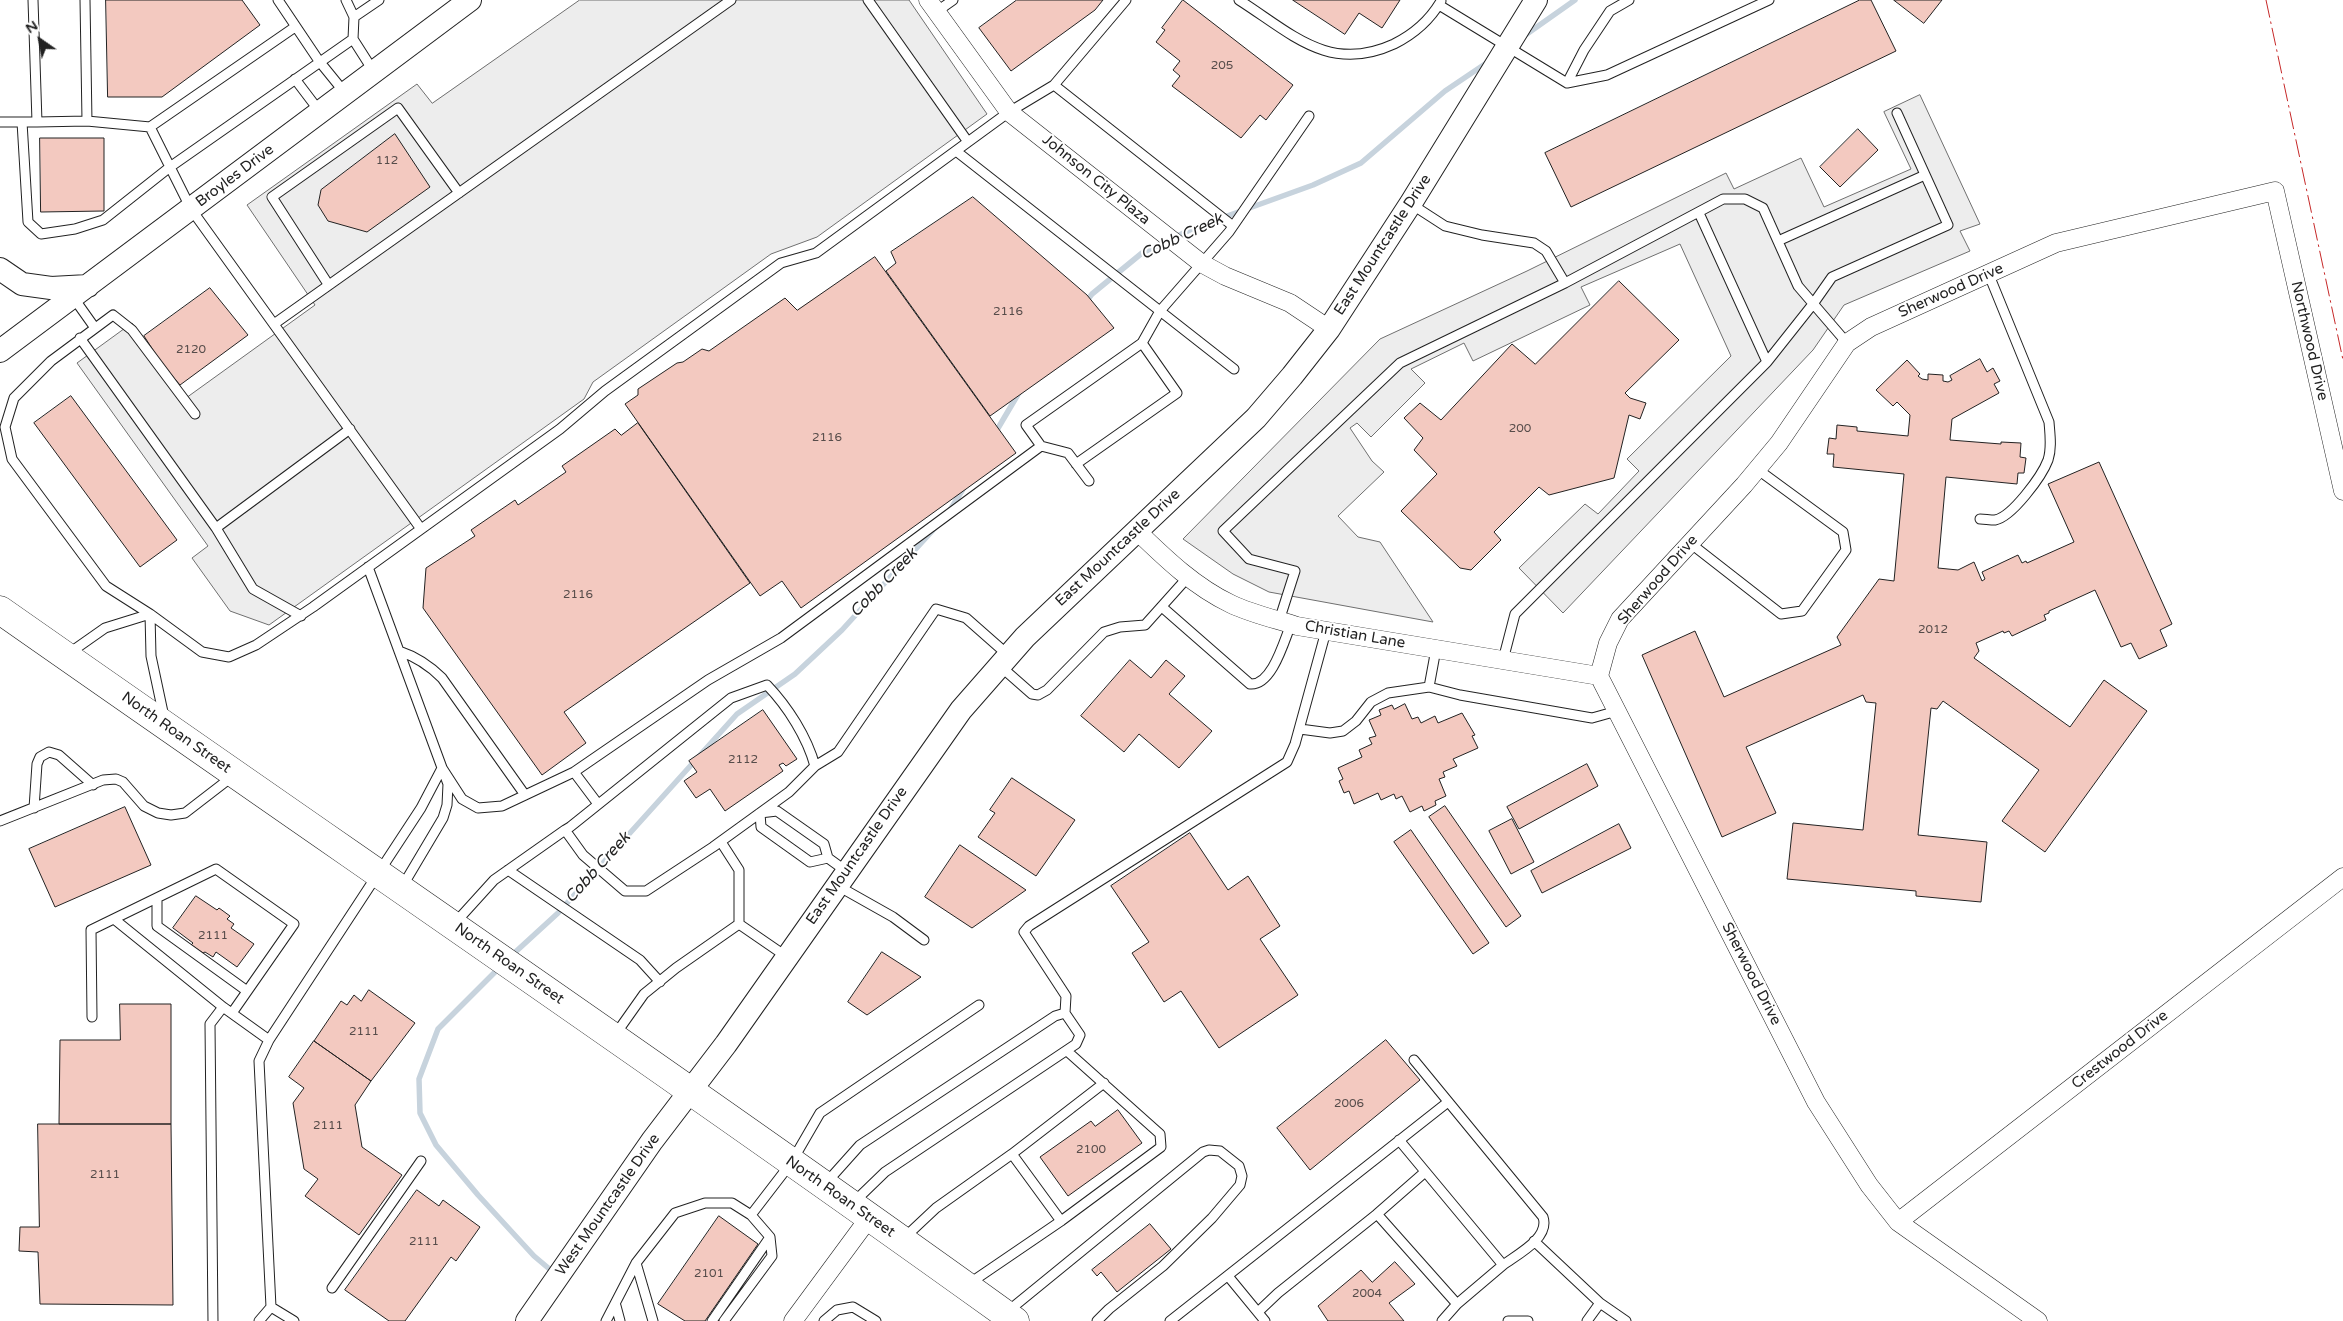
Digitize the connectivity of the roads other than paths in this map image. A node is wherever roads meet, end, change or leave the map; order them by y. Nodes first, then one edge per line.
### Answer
1 (34, 0) edge
2 (86, 0) edge
3 (278, 0) edge
4 (346, 0) edge
5 (380, 0) edge
6 (470, 0) edge
7 (731, 0) edge
8 (868, 0) edge
9 (953, 0) edge
10 (1126, 0) edge
11 (1239, 0) edge
12 (1536, 0) edge
13 (1629, 0) edge
14 (1769, 0) edge
15 (1440, 2) edge
16 (932, 6) edge
17 (354, 17) junction
18 (295, 27) junction
19 (353, 39) junction
20 (1508, 45) junction
21 (319, 61) junction
22 (374, 72) junction
23 (295, 79) junction
24 (1567, 83) junction
25 (1054, 85) junction
26 (345, 94) junction
27 (320, 112) junction
28 (1009, 112) junction
29 (1897, 113) dead end
30 (1308, 116) dead end
31 (87, 121) junction
32 (0, 122) edge
33 (22, 122) junction
34 (37, 122) junction
35 (150, 127) junction
36 (968, 142) junction
37 (956, 151) junction
38 (170, 167) junction
39 (1925, 176) junction
40 (2274, 191) joint
41 (459, 193) junction
42 (1411, 204) junction
43 (192, 209) junction
44 (1699, 213) junction
45 (1233, 226) junction
46 (1778, 241) junction
47 (1201, 263) junction
48 (0, 269) edge
49 (1988, 275) junction
50 (1565, 282) junction
51 (328, 284) junction
52 (80, 292) junction
53 (1813, 304) junction
54 (1160, 311) junction
55 (274, 324) junction
56 (95, 328) junction
57 (1329, 328) junction
58 (80, 338) junction
59 (1142, 343) junction
60 (1847, 343) junction
61 (0, 352) edge
62 (1767, 362) junction
63 (1234, 369) dead end
64 (195, 414) dead end
65 (350, 429) junction
66 (1041, 446) junction
67 (1076, 464) junction
68 (1757, 469) junction
69 (1089, 481) dead end
70 (2343, 491) edge
71 (1980, 519) dead end
72 (216, 528) junction
73 (421, 529) junction
74 (1137, 531) junction
75 (1690, 543) junction
76 (368, 567) junction
77 (1188, 577) junction
78 (1162, 607) junction
79 (0, 610) edge
80 (150, 614) junction
81 (301, 616) junction
82 (1285, 622) junction
83 (1326, 630) junction
84 (1436, 649) junction
85 (399, 651) junction
86 (65, 656) junction
87 (1004, 660) junction
88 (1503, 660) junction
89 (1599, 676) junction
90 (1429, 687) junction
91 (1617, 711) junction
92 (166, 725) junction
93 (1300, 729) junction
94 (815, 766) junction
95 (442, 768) junction
96 (574, 772) junction
97 (236, 774) junction
98 (93, 785) junction
99 (525, 795) junction
100 (598, 804) junction
101 (34, 808) junction
102 (760, 813) junction
103 (0, 821) edge
104 (565, 830) junction
105 (720, 842) junction
106 (508, 870) junction
107 (837, 871) junction
108 (377, 873) junction
109 (2343, 878) edge
110 (401, 889) junction
111 (157, 898) junction
112 (114, 919) junction
113 (739, 924) junction
114 (453, 926) junction
115 (924, 940) dead end
116 (787, 957) junction
117 (660, 982) junction
118 (247, 991) junction
119 (979, 1006) dead end
120 (222, 1007) junction
121 (232, 1013) junction
122 (1065, 1013) junction
123 (92, 1017) dead end
124 (613, 1037) junction
125 (269, 1040) junction
126 (1067, 1051) junction
127 (1414, 1060) dead end
128 (1104, 1083) junction
129 (691, 1091) junction
130 (1448, 1102) junction
131 (1399, 1140) junction
132 (1012, 1154) junction
133 (421, 1161) dead end
134 (791, 1163) junction
135 (1425, 1172) junction
136 (823, 1186) junction
137 (860, 1212) junction
138 (1377, 1214) junction
139 (751, 1215) junction
140 (1061, 1221) junction
141 (1898, 1222) junction
142 (770, 1238) junction
143 (901, 1240) junction
144 (1534, 1241) junction
145 (636, 1263) junction
146 (1503, 1265) junction
147 (1228, 1276) junction
148 (968, 1285) junction
149 (332, 1288) dead end
150 (1600, 1303) junction
151 (1457, 1304) junction
152 (616, 1306) junction
153 (271, 1307) junction
154 (1258, 1312) junction
155 (1010, 1317) edge
156 (533, 1319) edge
157 (874, 1320) edge
158 (213, 1321) edge
159 (259, 1321) edge
160 (294, 1321) edge
161 (606, 1321) edge
162 (620, 1321) edge
163 (653, 1321) edge
164 (712, 1321) edge
165 (724, 1321) edge
166 (793, 1321) edge
167 (824, 1321) edge
168 (1097, 1321) edge
169 (1170, 1321) edge
170 (1265, 1321) edge
171 (1442, 1321) edge
172 (1508, 1321) edge
173 (1526, 1321) edge
174 (1588, 1321) edge
175 (1626, 1321) edge
176 (2038, 1321) edge

1 - 34 lane
2 - 31 lane
3 - 18 lane
4 - 17 lane
5 - 17 lane
6 - 22 street, Broyles Drive
7 - 41 lane
8 - 36 lane
9 - 16 lane
10 - 25 lane
11 - 15 lane
12 - 20 street, East Mountcastle Drive
13 - 24 lane
14 - 24 lane
15 - 20 lane
16 - 28 street, Johnson City Plaza
17 - 19 lane
18 - 21 lane
18 - 35 lane
19 - 21 lane
19 - 22 lane
20 - 24 lane
20 - 42 street, East Mountcastle Drive
21 - 23 lane
21 - 26 lane
22 - 26 street, Broyles Drive
23 - 27 lane
23 - 38 lane
25 - 28 lane
25 - 45 lane
26 - 27 street, Broyles Drive
27 - 43 street, Broyles Drive
28 - 36 lane
28 - 47 street, Johnson City Plaza
29 - 39 lane
30 - 45 lane
31 - 34 lane
31 - 35 lane
32 - 33 lane
33 - 34 lane
33 - 38 lane
35 - 38 lane
36 - 37 lane
37 - 54 lane
37 - 73 lane
38 - 43 lane
39 - 46 lane
39 - 53 lane
40 - 49 street, Sherwood Drive
40 - 70 street, Northwood Drive
41 - 51 lane
41 - 51 lane
42 - 50 lane
42 - 57 street, East Mountcastle Drive
43 - 52 street, Broyles Drive
43 - 55 lane
44 - 46 lane
44 - 50 lane
44 - 62 lane
45 - 47 lane
46 - 53 lane
47 - 54 lane
47 - 57 street, Johnson City Plaza
48 - 52 street
49 - 60 street, Sherwood Drive
49 - 71 lane
50 - 82 lane
51 - 55 lane
52 - 56 lane
52 - 61 street, Broyles Drive
53 - 60 lane
53 - 62 lane
54 - 59 lane
54 - 63 lane
55 - 65 lane
56 - 58 lane
56 - 64 lane
57 - 74 street, East Mountcastle Drive
58 - 72 lane
58 - 80 lane
59 - 66 lane
59 - 67 lane
60 - 68 street, Sherwood Drive
62 - 88 lane
65 - 72 lane
65 - 73 lane
66 - 67 lane
66 - 96 lane
67 - 69 lane
68 - 75 street, Sherwood Drive
68 - 75 lane
72 - 81 lane
73 - 76 lane
74 - 77 street, Christian Lane
74 - 87 street, East Mountcastle Drive
75 - 89 street, Sherwood Drive
76 - 81 lane
76 - 85 lane
77 - 78 lane
77 - 82 street, Christian Lane
78 - 82 lane
78 - 87 lane
79 - 86 main road, North Roan Street
80 - 81 lane
80 - 86 lane
80 - 92 lane
82 - 83 street, Christian Lane
83 - 84 street, Christian Lane
83 - 93 lane
84 - 88 street, Christian Lane
84 - 90 lane
85 - 95 lane
85 - 99 lane
86 - 92 main road, North Roan Street
87 - 94 lane
87 - 107 street, East Mountcastle Drive
88 - 89 street, Christian Lane
89 - 91 street, Sherwood Drive
90 - 91 lane
90 - 93 lane
91 - 141 street, Sherwood Drive
92 - 97 main road, North Roan Street
93 - 122 lane
94 - 100 lane
94 - 102 lane
95 - 99 lane
95 - 108 lane
95 - 110 lane
96 - 99 lane
96 - 100 lane
97 - 98 lane
97 - 108 main road, North Roan Street
98 - 101 lane
98 - 101 lane
100 - 104 lane
101 - 103 lane
102 - 105 lane
102 - 107 lane
102 - 107 lane
104 - 105 lane
104 - 106 lane
105 - 113 lane
106 - 114 lane
106 - 117 lane
107 - 115 lane
107 - 116 street, East Mountcastle Drive
108 - 110 main road, North Roan Street
108 - 125 lane
109 - 141 street, Crestwood Drive
110 - 114 main road, North Roan Street
111 - 112 lane
111 - 118 lane
111 - 118 lane
112 - 120 lane
112 - 123 lane
113 - 116 lane
113 - 117 lane
114 - 124 main road, North Roan Street
116 - 129 street, East Mountcastle Drive
117 - 124 lane
118 - 121 lane
119 - 134 lane
120 - 121 lane
120 - 158 lane
121 - 125 lane
122 - 126 lane
122 - 136 lane
124 - 129 main road, North Roan Street
125 - 153 lane
126 - 128 lane
126 - 137 lane
127 - 130 lane
128 - 132 lane
128 - 140 lane
129 - 134 main road, North Roan Street
129 - 156 street, West Mountcastle Drive
130 - 131 lane
130 - 144 lane
131 - 135 lane
131 - 147 lane
132 - 140 lane
132 - 143 lane
133 - 149 lane
134 - 136 main road, North Roan Street
134 - 139 lane
135 - 138 lane
135 - 146 lane
136 - 137 main road, North Roan Street
137 - 143 main road, North Roan Street
137 - 166 street
138 - 151 lane
138 - 154 lane
139 - 142 lane
139 - 145 lane
140 - 148 lane
141 - 176 street, Sherwood Drive
142 - 164 lane
142 - 165 lane
143 - 148 main road, North Roan Street
144 - 146 lane
144 - 150 lane
145 - 152 lane
145 - 163 lane
146 - 151 lane
147 - 154 lane
147 - 169 lane
148 - 155 main road, North Roan Street
150 - 174 lane
150 - 175 lane
151 - 171 lane
152 - 161 lane
152 - 162 lane
153 - 159 lane
153 - 160 lane
154 - 170 lane
155 - 168 lane
157 - 167 lane
172 - 173 lane

